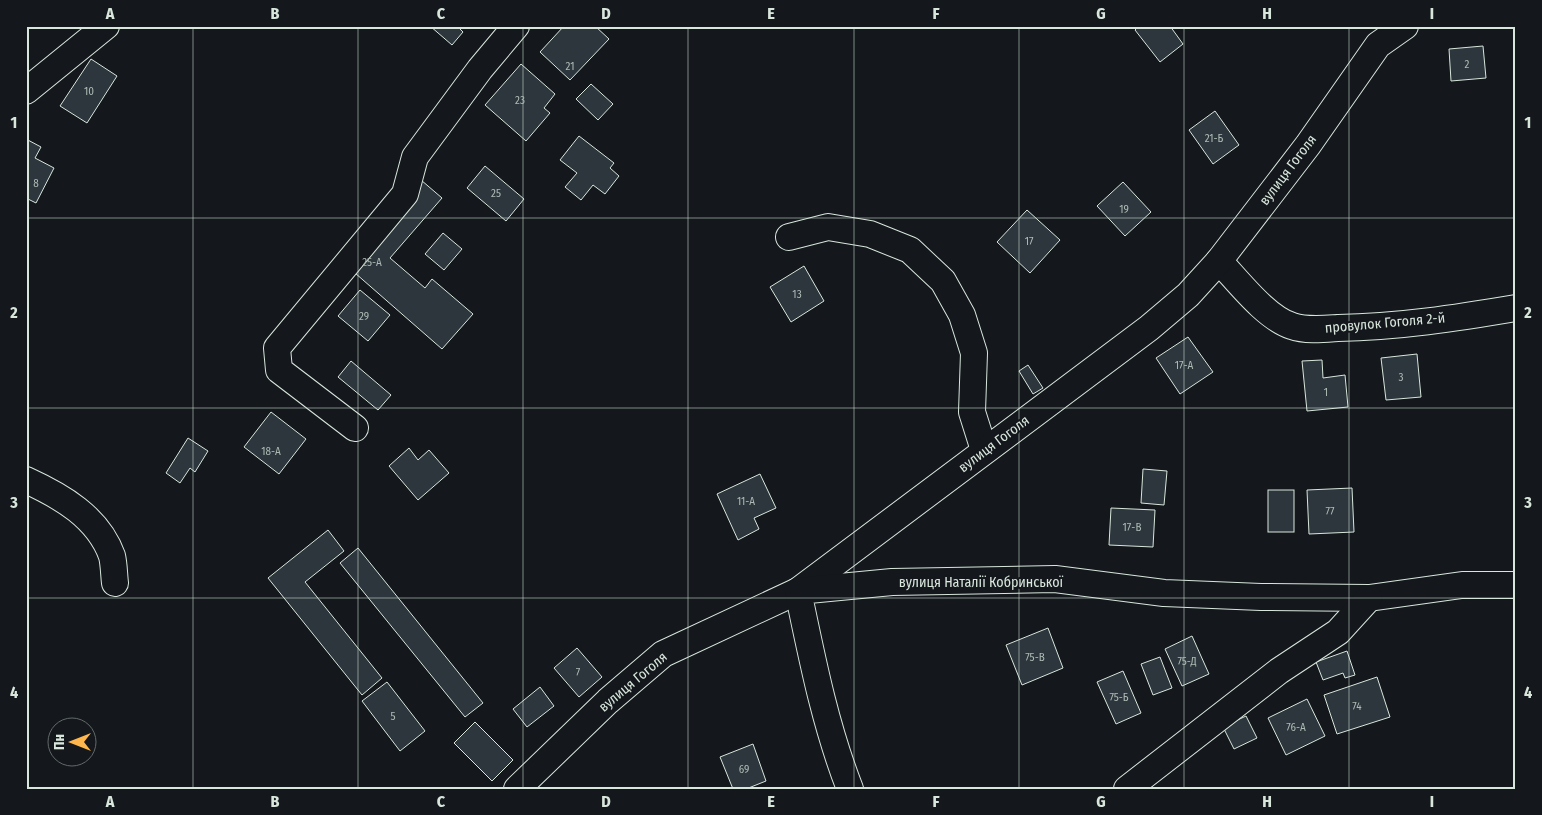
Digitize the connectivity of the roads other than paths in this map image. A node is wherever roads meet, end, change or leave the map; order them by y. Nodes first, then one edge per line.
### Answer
1 (106, 26) edge
2 (516, 26) edge
3 (1406, 26) edge
4 (26, 91) edge
5 (789, 237) dead end
6 (1219, 261) junction
7 (1516, 308) edge
8 (355, 428) dead end
9 (984, 450) junction
10 (26, 480) edge
11 (116, 584) dead end
12 (1516, 585) edge
13 (798, 591) junction
14 (1369, 598) junction
15 (518, 789) edge
16 (850, 789) edge
17 (1127, 789) edge

1 - 4 street
2 - 8 street
3 - 6 street, вулиця Гоголя
5 - 9 street
6 - 7 street, провулок Гоголя 2-й
6 - 9 street, вулиця Гоголя
9 - 13 street, вулиця Гоголя
10 - 11 street
12 - 14 street, вулиця Наталії Кобринської
13 - 14 street, вулиця Наталії Кобринської
13 - 15 street, вулиця Гоголя
13 - 16 street
14 - 17 street

